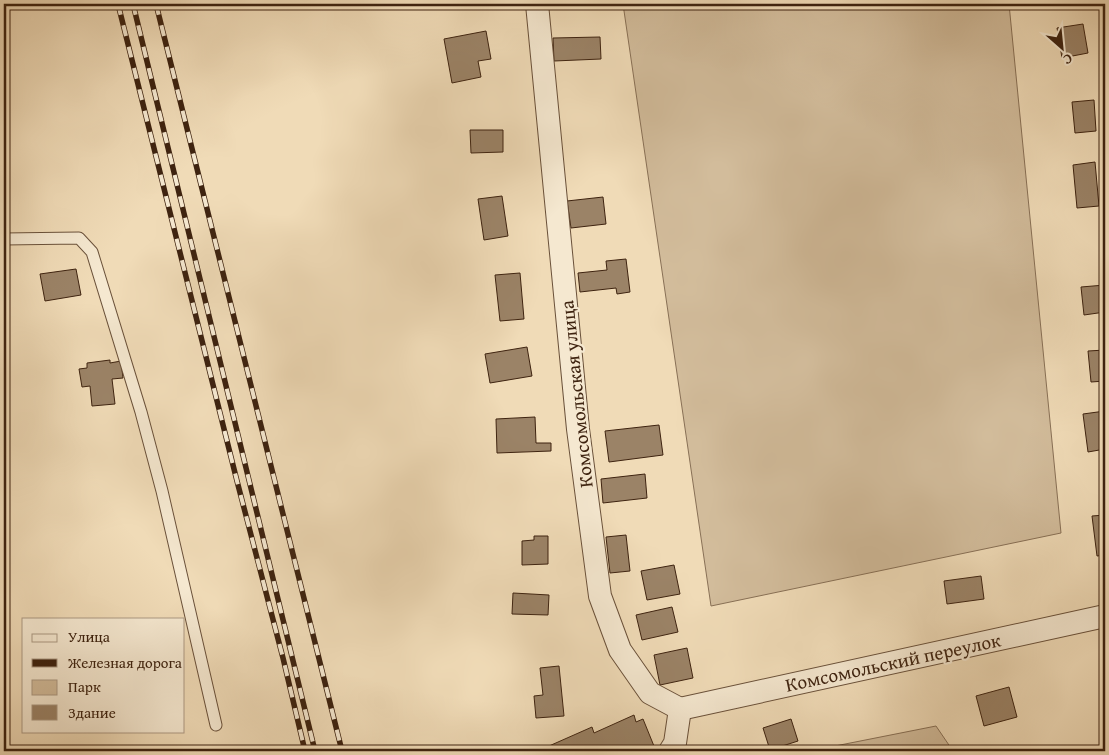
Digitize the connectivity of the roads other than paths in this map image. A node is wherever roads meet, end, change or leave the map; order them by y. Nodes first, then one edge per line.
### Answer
1 (537, 4) edge
2 (4, 239) edge
3 (1105, 616) edge
4 (680, 710) junction
5 (216, 725) dead end
6 (670, 751) edge

1 - 4 street, Комсомольская улица
2 - 5 lane
3 - 4 street, Комсомольский переулок
4 - 6 street

